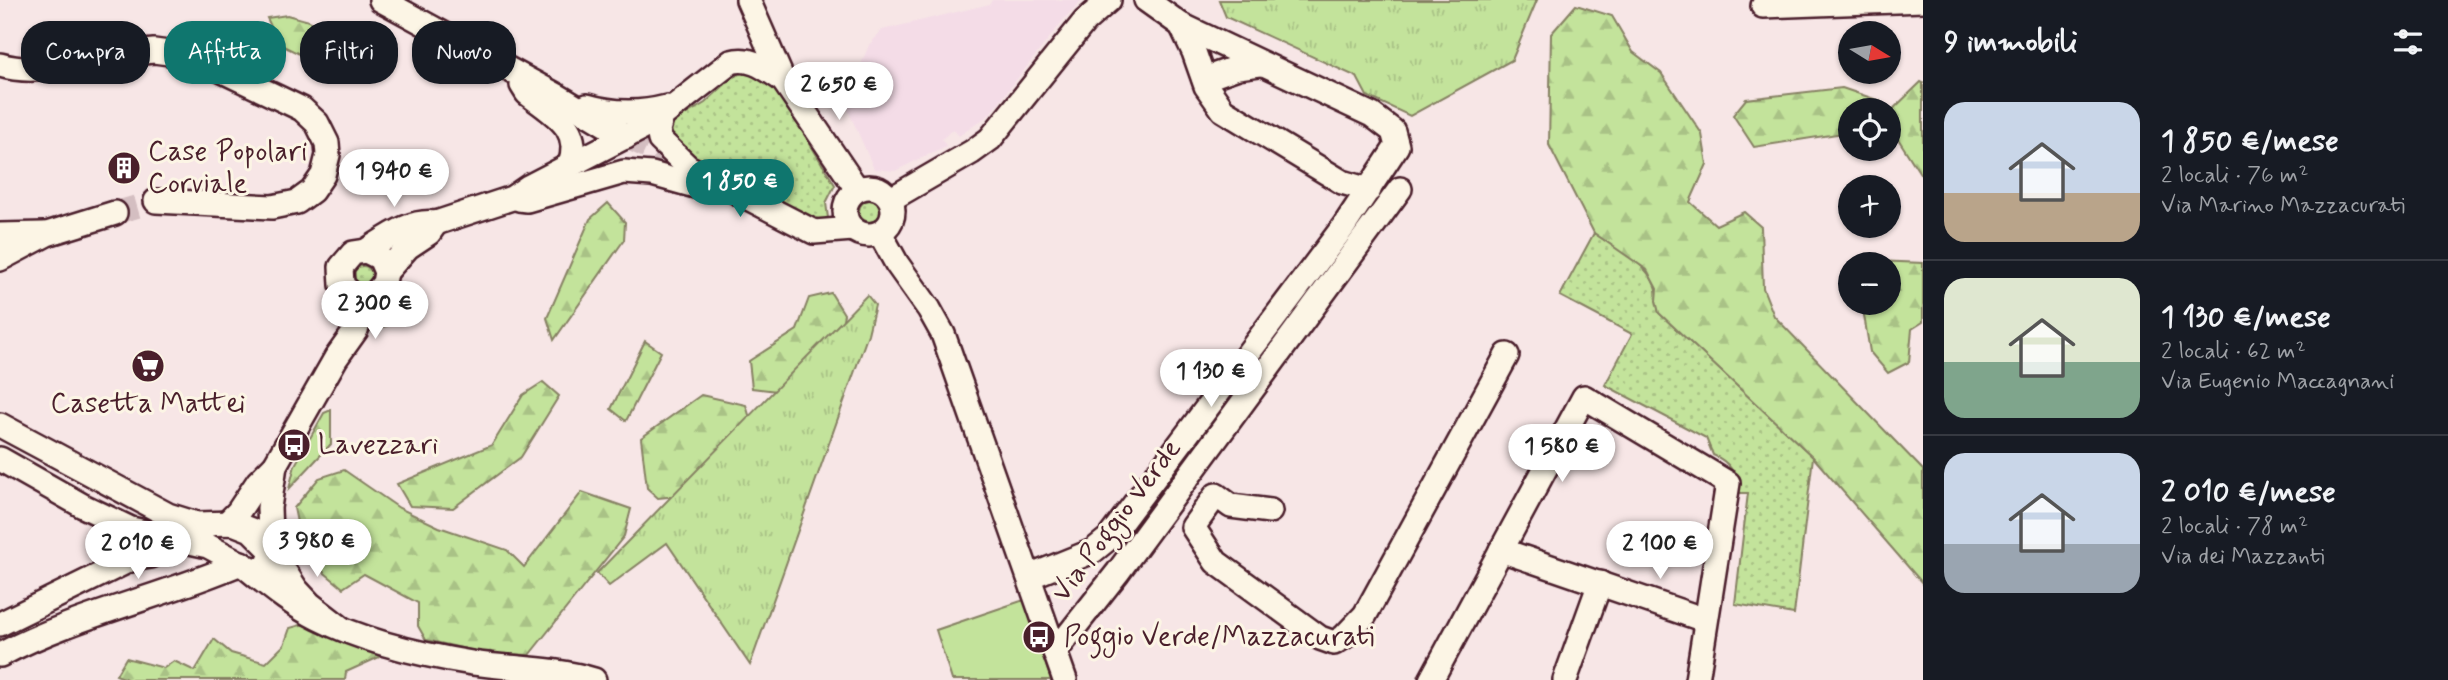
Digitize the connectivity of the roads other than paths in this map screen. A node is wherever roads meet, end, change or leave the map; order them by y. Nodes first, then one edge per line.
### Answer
1 (381, 0) edge
2 (748, 0) edge
3 (1108, 0) edge
4 (1146, 0) edge
5 (1923, 0) edge
6 (407, 6) edge
7 (1763, 6) dead end
8 (431, 21) edge
9 (1181, 25) junction
10 (150, 51) edge
11 (1260, 64) junction
12 (0, 65) edge
13 (21, 69) edge
14 (516, 74) edge
15 (516, 75) edge
16 (1204, 79) junction
17 (783, 80) junction
18 (558, 96) junction
19 (668, 111) junction
20 (626, 137) junction
21 (570, 165) junction
22 (721, 184) junction
23 (857, 189) junction
24 (1370, 190) junction
25 (1400, 190) dead end
26 (512, 198) junction
27 (891, 200) junction
28 (156, 201) tunnel mouth
29 (115, 213) tunnel mouth
30 (436, 223) junction
31 (853, 229) junction
32 (880, 233) junction
33 (47, 234) junction
34 (0, 235) edge
35 (366, 251) junction
36 (0, 260) edge
37 (386, 272) junction
38 (349, 293) junction
39 (372, 296) junction
40 (1507, 355) dead end
41 (336, 358) junction
42 (0, 425) edge
43 (0, 459) edge
44 (275, 465) junction
45 (1270, 511) dead end
46 (1159, 516) junction
47 (227, 523) junction
48 (1193, 527) junction
49 (140, 531) junction
50 (185, 539) junction
51 (271, 550) junction
52 (1501, 550) junction
53 (132, 559) junction
54 (241, 563) junction
55 (1029, 577) junction
56 (1600, 583) junction
57 (1705, 620) junction
58 (0, 624) edge
59 (341, 628) junction
60 (1055, 652) junction
61 (0, 655) edge
62 (594, 680) edge
63 (1065, 680) edge
64 (1431, 680) edge
65 (1565, 680) edge
66 (1697, 680) edge

1 - 6 street
2 - 17 street
3 - 27 street
4 - 9 street
5 - 7 street
6 - 8 street
9 - 11 street
9 - 16 street
10 - 28 street
11 - 16 street
11 - 24 street
12 - 13 street
14 - 18 street
15 - 21 street
16 - 24 street
17 - 19 street
17 - 23 street
18 - 19 street
18 - 20 street
19 - 20 street
19 - 22 street
20 - 21 street
21 - 26 street
22 - 26 street
22 - 31 street
23 - 27 street
23 - 31 street
24 - 55 street
25 - 46 street, Via Poggio Verde
26 - 30 street
27 - 32 street
29 - 33 street
30 - 35 street
30 - 37 street
31 - 32 street
32 - 55 street, Via Poggio Verde
33 - 34 street
33 - 36 street
35 - 37 street
35 - 38 street
37 - 39 street
38 - 39 street
38 - 41 street
39 - 41 street
40 - 48 street
41 - 44 street
42 - 47 street
43 - 49 street
44 - 47 street
44 - 51 street
45 - 48 street
46 - 48 street
46 - 60 street, Via Poggio Verde
47 - 51 street
49 - 50 street
49 - 53 street
50 - 53 street
50 - 54 street
51 - 54 street
51 - 59 street
52 - 56 street
52 - 57 street
52 - 64 street
53 - 58 street
54 - 59 street
54 - 61 street
55 - 60 street, Via Poggio Verde
56 - 57 street
56 - 65 street
57 - 66 street
59 - 62 street
60 - 63 street, Via Poggio Verde

